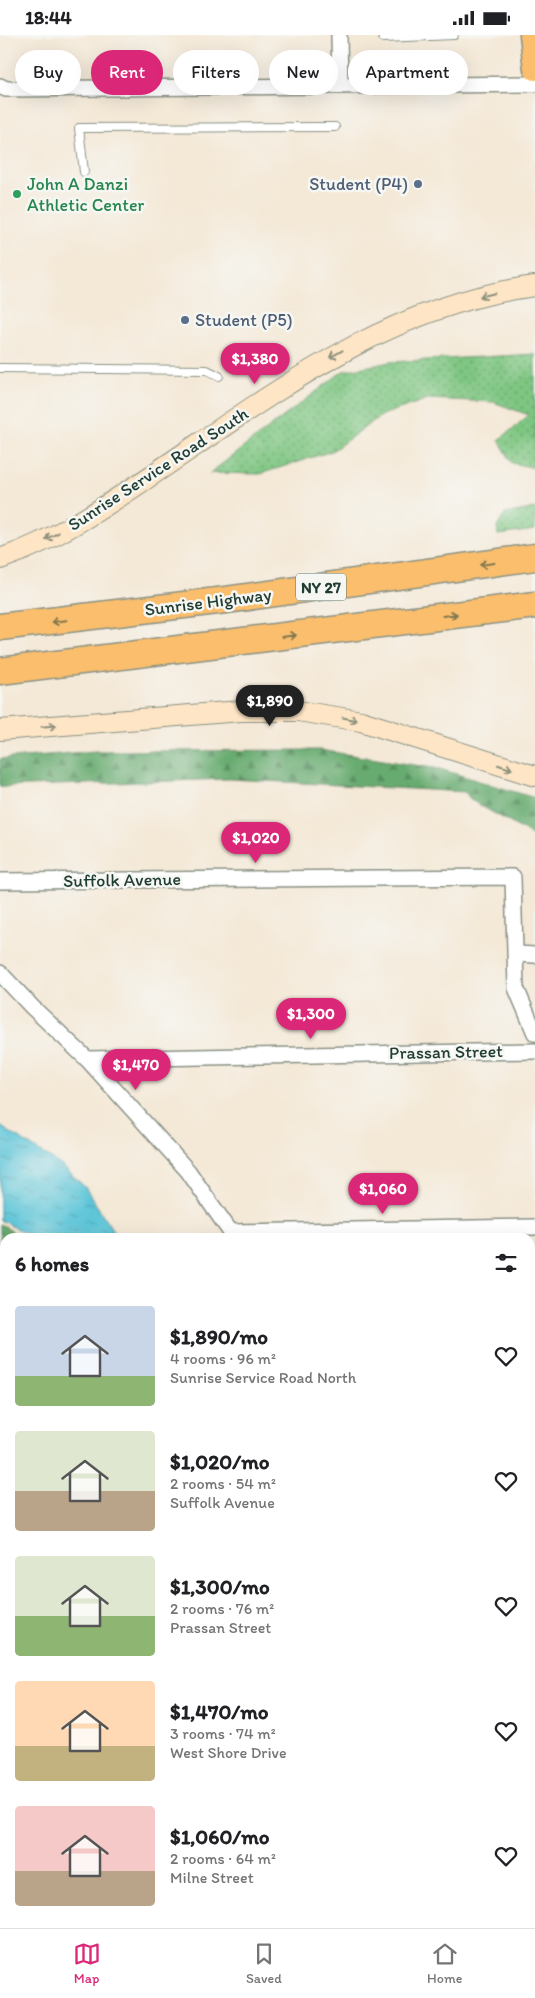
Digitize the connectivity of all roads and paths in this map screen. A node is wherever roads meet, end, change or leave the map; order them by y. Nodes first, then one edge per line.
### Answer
1 (339, 35) edge
2 (383, 35) edge
3 (454, 35) edge
4 (531, 35) edge
5 (535, 69) edge
6 (535, 84) edge
7 (0, 86) edge
8 (340, 86) junction
9 (335, 127) dead end
10 (84, 172) dead end
11 (535, 286) edge
12 (0, 368) edge
13 (218, 376) dead end
14 (535, 557) edge
15 (0, 559) edge
16 (535, 605) edge
17 (0, 627) edge
18 (241, 642) junction
19 (0, 671) edge
20 (0, 689) edge
21 (0, 730) edge
22 (535, 776) edge
23 (0, 881) edge
24 (516, 953) junction
25 (535, 955) edge
26 (0, 973) edge
27 (535, 1033) edge
28 (535, 1051) edge
29 (87, 1059) junction
30 (535, 1227) edge
31 (231, 1233) edge
32 (308, 1233) edge

1 - 8 street
2 - 3 lane
4 - 5 main road
6 - 8 street
7 - 8 street
9 - 10 lane
11 -> 15 main road, Sunrise Service Road South
12 - 13 lane
14 -> 17 highway, Sunrise Highway / NY 27
18 -> 16 highway
18 - 19 highway
18 - 20 highway
21 -> 22 main road
23 - 24 street, Suffolk Avenue
24 - 25 street
24 - 27 street
26 - 29 street
28 - 29 street, Prassan Street
29 - 31 street
30 - 32 street

